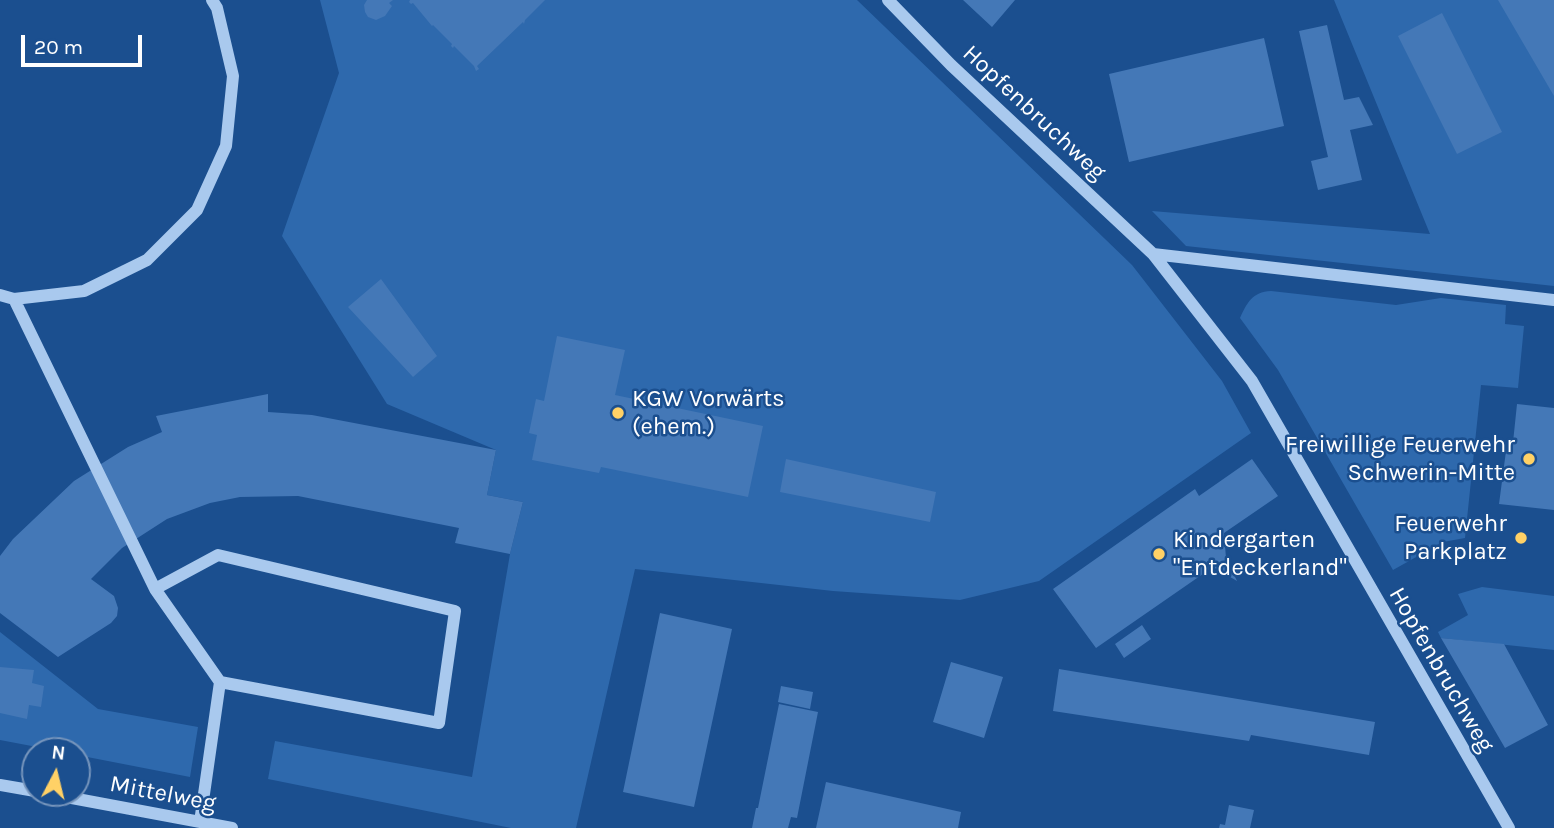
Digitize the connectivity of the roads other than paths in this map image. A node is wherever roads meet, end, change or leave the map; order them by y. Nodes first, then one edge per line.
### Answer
1 (212, 0) edge
2 (888, 0) edge
3 (1153, 254) junction
4 (0, 295) edge
5 (14, 299) junction
6 (1554, 300) edge
7 (155, 589) junction
8 (220, 682) junction
9 (0, 785) edge
10 (21, 789) edge
11 (91, 802) edge
12 (200, 822) junction
13 (232, 828) edge
14 (1509, 828) edge

1 - 5 street
2 - 3 street, Hopfenbruchweg
3 - 6 street
3 - 14 street, Hopfenbruchweg
4 - 5 street
5 - 7 street
7 - 8 street
7 - 8 street
8 - 12 street
9 - 10 street
11 - 12 street, Mittelweg
12 - 13 street, Mittelweg

